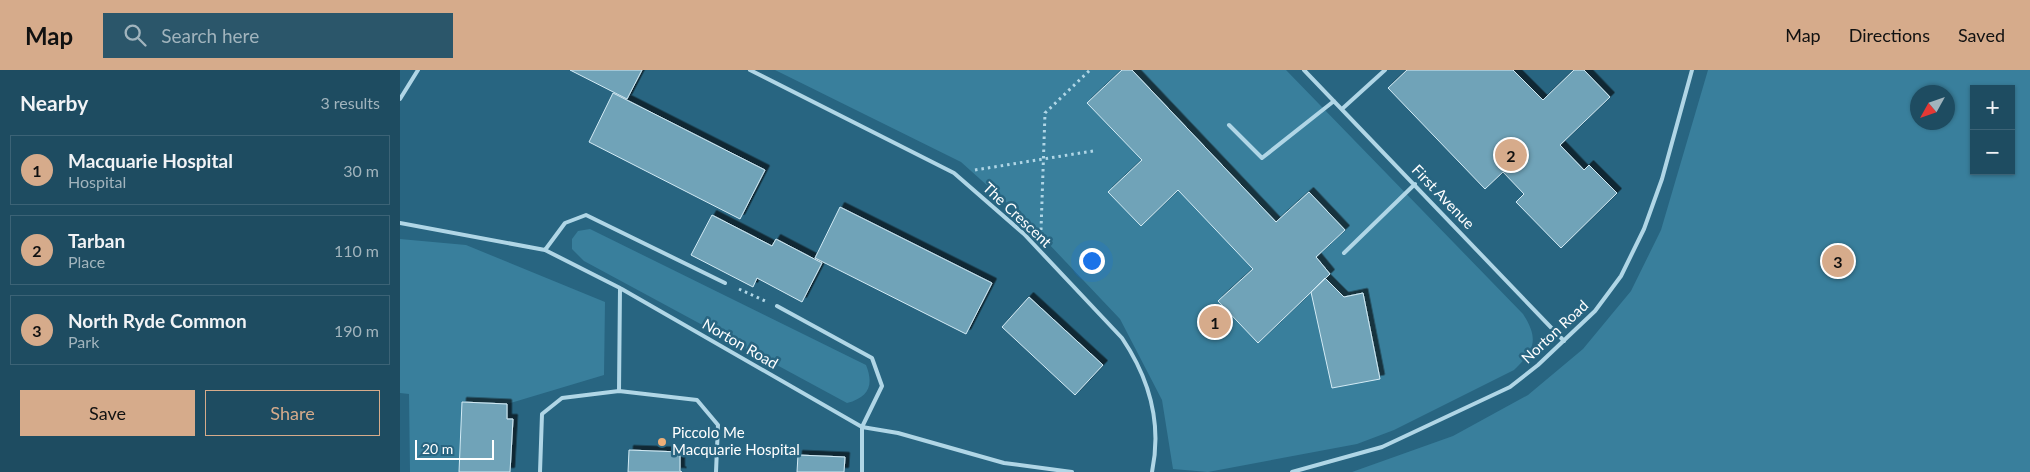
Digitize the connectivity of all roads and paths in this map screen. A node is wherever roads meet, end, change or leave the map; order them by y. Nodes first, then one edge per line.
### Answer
1 (418, 70) edge
2 (750, 70) edge
3 (1090, 70) edge
4 (1304, 70) edge
5 (1385, 70) edge
6 (1692, 70) edge
7 (400, 99) edge
8 (1334, 101) junction
9 (1342, 109) junction
10 (1230, 126) dead end
11 (1093, 151) dead end
12 (1043, 160) junction
13 (954, 173) junction
14 (1415, 184) junction
15 (400, 223) edge
16 (545, 250) junction
17 (1040, 251) junction
18 (1344, 253) dead end
19 (725, 283) joint
20 (620, 288) junction
21 (777, 306) joint
22 (1564, 342) junction
23 (619, 391) junction
24 (862, 427) junction
25 (540, 472) edge
26 (716, 472) edge
27 (862, 472) edge
28 (1072, 472) edge
29 (1152, 472) edge
30 (1292, 472) edge

1 - 7 lane
2 - 13 lane, The Crescent
3 - 12 path
4 - 8 lane, First Avenue
5 - 9 lane
6 - 22 lane, Norton Road
8 - 9 lane, First Avenue
8 - 10 lane
9 - 14 lane, First Avenue
11 - 12 path
12 - 13 path
12 - 17 path
13 - 17 lane, The Crescent
14 - 18 lane
14 - 22 lane, First Avenue
15 - 16 lane, Norton Road
16 - 19 lane
16 - 20 lane, Norton Road
17 - 29 lane, The Crescent
19 - 21 path
20 - 23 lane
20 - 24 lane, Norton Road
21 - 24 lane
22 - 30 lane, Norton Road
23 - 25 lane
23 - 26 lane
24 - 27 lane
24 - 28 lane, Norton Road

